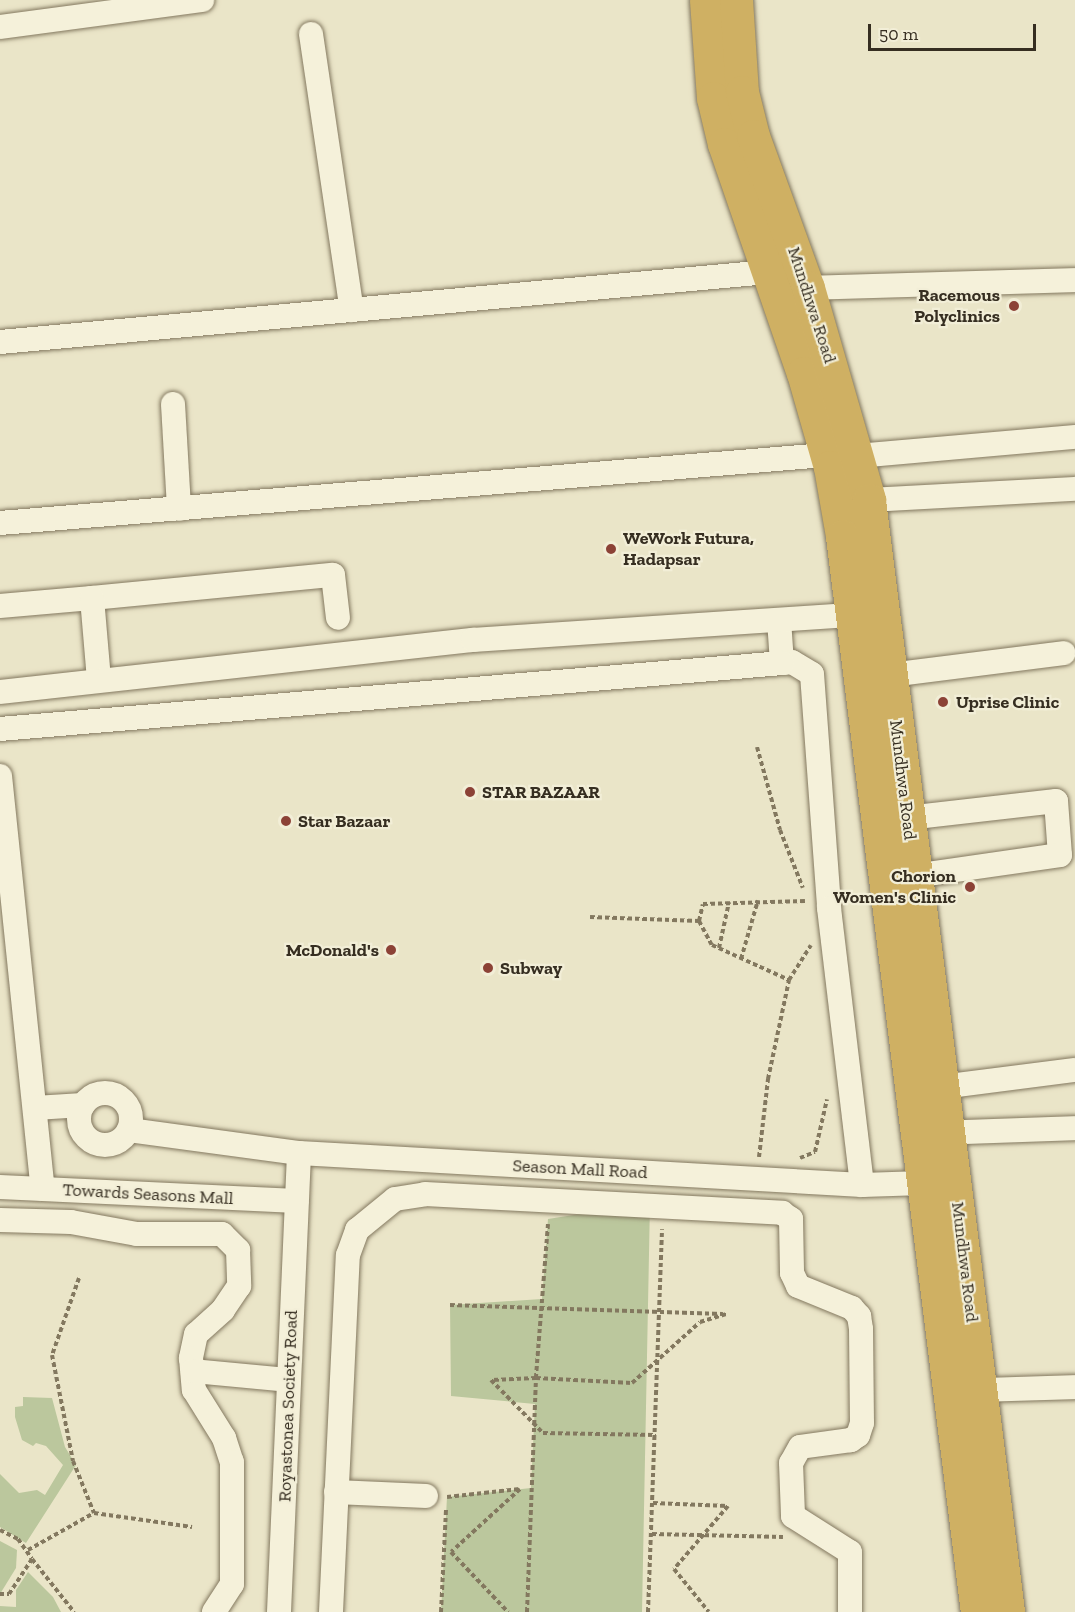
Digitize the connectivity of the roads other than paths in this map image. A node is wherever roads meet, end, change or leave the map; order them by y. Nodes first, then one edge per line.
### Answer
1 (202, 0) edge
2 (706, 0) edge
3 (736, 0) edge
4 (0, 27) edge
5 (311, 34) dead end
6 (733, 118) junction
7 (767, 272) junction
8 (1075, 280) edge
9 (808, 288) junction
10 (352, 310) junction
11 (0, 342) edge
12 (173, 404) dead end
13 (1075, 437) edge
14 (841, 456) junction
15 (1075, 489) edge
16 (869, 500) junction
17 (179, 508) junction
18 (0, 523) edge
19 (92, 598) junction
20 (0, 606) edge
21 (867, 614) junction
22 (338, 618) dead end
23 (779, 620) junction
24 (1064, 653) dead end
25 (782, 663) junction
26 (890, 675) junction
27 (99, 680) junction
28 (0, 692) edge
29 (0, 729) edge
30 (0, 776) edge
31 (908, 818) junction
32 (915, 876) junction
33 (1075, 1070) edge
34 (927, 1089) junction
35 (83, 1105) junction
36 (35, 1108) junction
37 (1075, 1128) edge
38 (129, 1130) junction
39 (949, 1131) junction
40 (917, 1135) junction
41 (298, 1153) junction
42 (923, 1183) junction
43 (862, 1185) junction
44 (0, 1187) edge
45 (43, 1189) junction
46 (297, 1201) junction
47 (0, 1220) edge
48 (193, 1371) junction
49 (289, 1380) junction
50 (1075, 1387) edge
51 (981, 1390) junction
52 (336, 1492) junction
53 (426, 1496) dead end
54 (214, 1612) edge
55 (279, 1612) edge
56 (330, 1612) edge
57 (849, 1612) edge
58 (977, 1612) edge
59 (1008, 1612) edge

1 - 4 street
2 - 6 highway, Mundhwa Road
3 - 6 highway, Mundhwa Road
5 - 10 street
6 - 7 highway, Mundhwa Road
6 - 9 highway, Mundhwa Road
7 - 10 street
7 - 14 highway, Mundhwa Road
8 - 9 street
9 - 14 highway, Mundhwa Road
10 - 11 street
12 - 17 street
13 - 14 street
14 - 16 highway, Mundhwa Road
14 - 17 street
14 - 21 highway, Mundhwa Road
15 - 16 street
16 - 21 highway, Mundhwa Road
17 - 18 street
19 - 20 street
19 - 22 street
19 - 27 street
21 - 23 street
21 - 26 highway, Mundhwa Road
21 - 34 highway, Mundhwa Road
23 - 25 street
23 - 27 street
24 - 26 street
25 - 29 street
25 - 43 street
26 - 31 highway, Mundhwa Road
27 - 28 street
30 - 36 street
31 - 32 highway, Mundhwa Road
31 - 32 street
32 - 34 highway, Mundhwa Road
33 - 34 street
34 - 39 highway, Mundhwa Road
34 - 40 highway, Mundhwa Road
35 - 36 street
35 - 38 street
35 - 38 street
36 - 45 street
37 - 39 street
38 - 41 street, Season Mall Road
39 - 40 street
39 - 51 highway, Mundhwa Road
40 - 42 highway, Mundhwa Road
41 - 43 street, Season Mall Road
41 - 46 street, Royastonea Society Road
42 - 43 street, Season Mall Road
42 - 58 highway, Mundhwa Road
44 - 45 street, Towards Seasons Mall
45 - 46 street, Towards Seasons Mall
46 - 49 street, Royastonea Society Road
47 - 48 street
48 - 49 street
48 - 54 street
49 - 55 street, Royastonea Society Road
50 - 51 street
51 - 59 highway, Mundhwa Road
52 - 53 street
52 - 56 street
52 - 57 street

